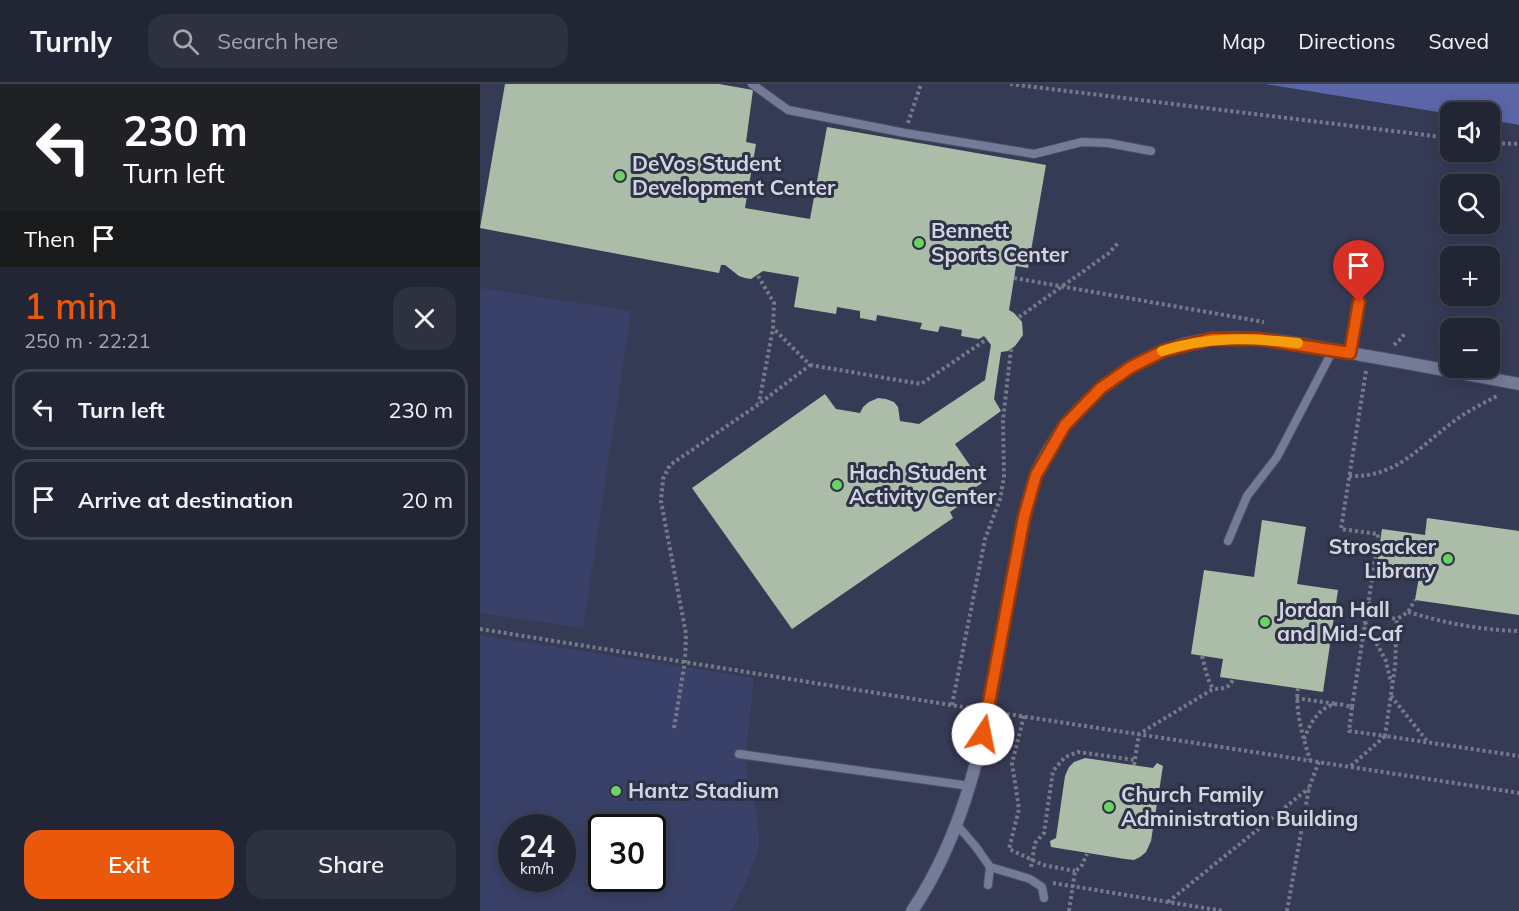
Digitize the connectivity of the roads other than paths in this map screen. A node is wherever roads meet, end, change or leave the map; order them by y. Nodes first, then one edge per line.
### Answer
1 (753, 84) edge
2 (1151, 151) dead end
3 (1359, 302) dead end
4 (1334, 350) junction
5 (1350, 353) junction
6 (1519, 384) edge
7 (1228, 542) dead end
8 (739, 754) dead end
9 (970, 786) junction
10 (957, 826) junction
11 (990, 867) junction
12 (988, 885) dead end
13 (1044, 898) dead end
14 (912, 911) edge

1 - 2 lane
3 - 5 lane
4 - 5 street
4 - 7 lane
4 - 9 street
5 - 6 street
8 - 9 lane
9 - 10 street
10 - 11 lane
10 - 14 street
11 - 12 lane
11 - 13 lane

